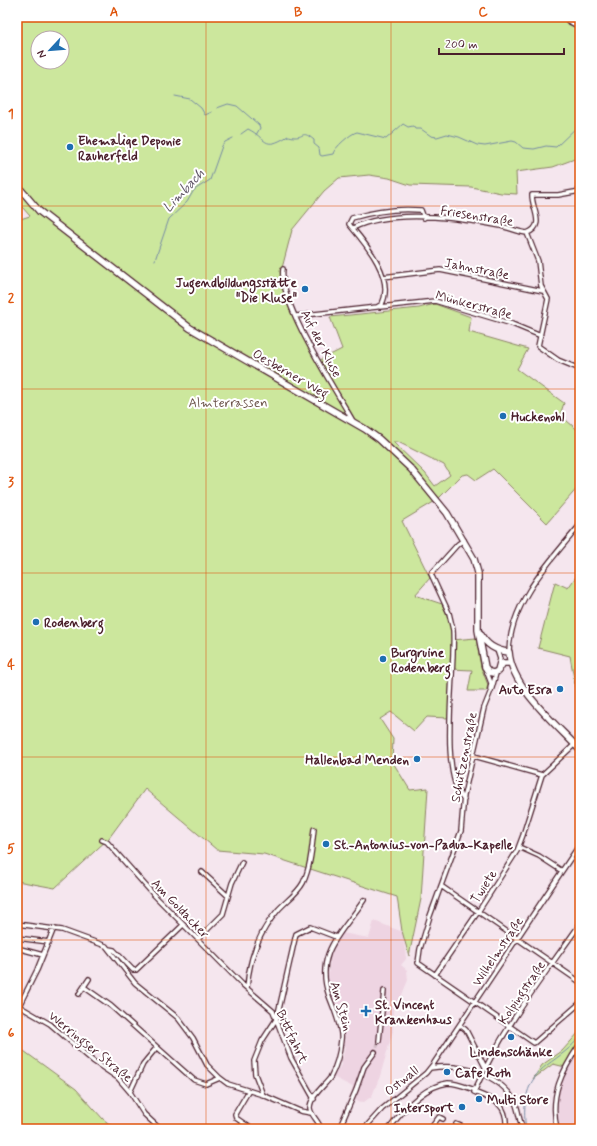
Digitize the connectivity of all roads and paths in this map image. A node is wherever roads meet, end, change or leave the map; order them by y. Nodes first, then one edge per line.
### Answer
1 (568, 22) dead end
2 (580, 27) edge
3 (17, 185) edge
4 (580, 191) edge
5 (424, 218) junction
6 (353, 228) junction
7 (527, 233) junction
8 (283, 269) dead end
9 (382, 278) junction
10 (544, 291) junction
11 (378, 307) junction
12 (296, 316) junction
13 (540, 336) junction
14 (580, 369) edge
15 (353, 422) junction
16 (580, 525) edge
17 (464, 540) junction
18 (478, 630) junction
19 (495, 649) junction
20 (509, 652) junction
21 (482, 655) junction
22 (510, 663) junction
23 (485, 667) junction
24 (498, 671) junction
25 (490, 692) junction
26 (575, 744) junction
27 (580, 750) edge
28 (474, 756) junction
29 (542, 775) junction
30 (464, 800) junction
31 (314, 829) dead end
32 (102, 840) dead end
33 (580, 844) edge
34 (519, 847) junction
35 (242, 862) dead end
36 (562, 871) junction
37 (202, 872) dead end
38 (441, 886) junction
39 (228, 896) junction
40 (364, 900) dead end
41 (478, 912) junction
42 (17, 924) edge
43 (580, 924) edge
44 (183, 925) junction
45 (54, 928) junction
46 (336, 937) junction
47 (17, 938) edge
48 (198, 939) junction
49 (517, 939) junction
50 (49, 942) junction
51 (17, 948) edge
52 (109, 949) junction
53 (43, 955) junction
54 (553, 963) junction
55 (435, 975) junction
56 (89, 979) dead end
57 (580, 982) edge
58 (84, 987) junction
59 (247, 988) junction
60 (384, 991) dead end
61 (79, 994) dead end
62 (580, 1002) edge
63 (474, 1003) junction
64 (18, 1006) edge
65 (277, 1018) junction
66 (460, 1025) junction
67 (509, 1026) junction
68 (379, 1042) tunnel mouth
69 (580, 1044) edge
70 (157, 1047) junction
71 (375, 1052) tunnel mouth
72 (485, 1067) junction
73 (430, 1068) junction
74 (482, 1073) junction
75 (220, 1078) junction
76 (474, 1091) junction
77 (130, 1092) junction
78 (248, 1092) junction
79 (263, 1095) junction
80 (314, 1099) junction
81 (311, 1113) junction
82 (443, 1118) dead end
83 (160, 1129) edge
84 (252, 1129) edge
85 (321, 1129) edge
86 (339, 1129) edge
87 (364, 1129) edge
88 (389, 1129) edge
89 (430, 1129) edge
90 (506, 1129) edge
91 (524, 1129) edge
92 (557, 1129) edge

1 - 2 street
3 - 15 street, Oesberner Weg
4 - 7 street
5 - 6 street, Friesenstraße
5 - 6 street, Friesenstraße
5 - 7 street, Friesenstraße
6 - 9 street
7 - 10 street
8 - 12 street, Auf der Kluse
9 - 10 street, Jahnstraße
9 - 11 street
10 - 13 street
11 - 12 street, Münkerstraße
11 - 13 street, Münkerstraße
12 - 15 street, Auf der Kluse
13 - 14 street
15 - 17 street, Oesberner Weg
16 - 20 street
17 - 18 street, Oesberner Weg
17 - 30 street
18 - 19 street
18 - 21 street, Oesberner Weg
19 - 20 street
19 - 21 street
19 - 24 street, Schützenstraße
20 - 22 street
21 - 23 street, Oesberner Weg
22 - 24 street
22 - 26 street
23 - 24 street
23 - 25 street, Oesberner Weg
24 - 25 street, Schützenstraße
25 - 28 street, Schützenstraße
26 - 27 street
26 - 29 street, Twiete
28 - 29 street
28 - 30 street, Schützenstraße
29 - 34 street, Twiete
30 - 38 street, Schützenstraße
31 - 59 street
32 - 44 street, Am Goldacker
33 - 36 street, Wilhelmstraße
34 - 36 street
34 - 41 street, Twiete
35 - 39 street
36 - 49 street, Wilhelmstraße
37 - 39 street
38 - 41 street
38 - 55 street, Schützenstraße
39 - 48 street
40 - 46 street, Am Stein
41 - 49 street
41 - 55 street, Twiete
42 - 45 street
43 - 54 street, Kolpingstraße
44 - 48 street, Am Goldacker
44 - 52 street
45 - 50 street
45 - 52 street
46 - 65 street
46 - 80 street, Am Stein
47 - 50 street
48 - 59 street, Am Goldacker
49 - 54 street
49 - 63 street, Wilhelmstraße
50 - 53 street
51 - 53 street
52 - 75 street
53 - 64 street
54 - 57 street
54 - 67 street, Kolpingstraße
55 - 63 street
56 - 58 street
58 - 61 street
58 - 70 street
59 - 65 street, Bittfahrt
60 - 68 street
62 - 67 street
63 - 66 street, Wilhelmstraße
63 - 67 street
64 - 77 street, Werringser Straße
65 - 79 street
65 - 80 street, Bittfahrt
66 - 72 street
66 - 73 street, Wilhelmstraße
67 - 72 street, Kolpingstraße
69 - 92 street
70 - 75 street
70 - 77 street
71 - 86 street
72 - 74 street, Kolpingstraße
73 - 74 street, Ostwall
73 - 87 street, Ostwall
74 - 76 street, Kolpingstraße
74 - 91 street
75 - 78 street
76 - 88 street
76 - 90 street
77 - 83 street, Werringser Straße
78 - 79 street
78 - 84 street
79 - 81 street
80 - 81 street
81 - 85 street
82 - 89 street

